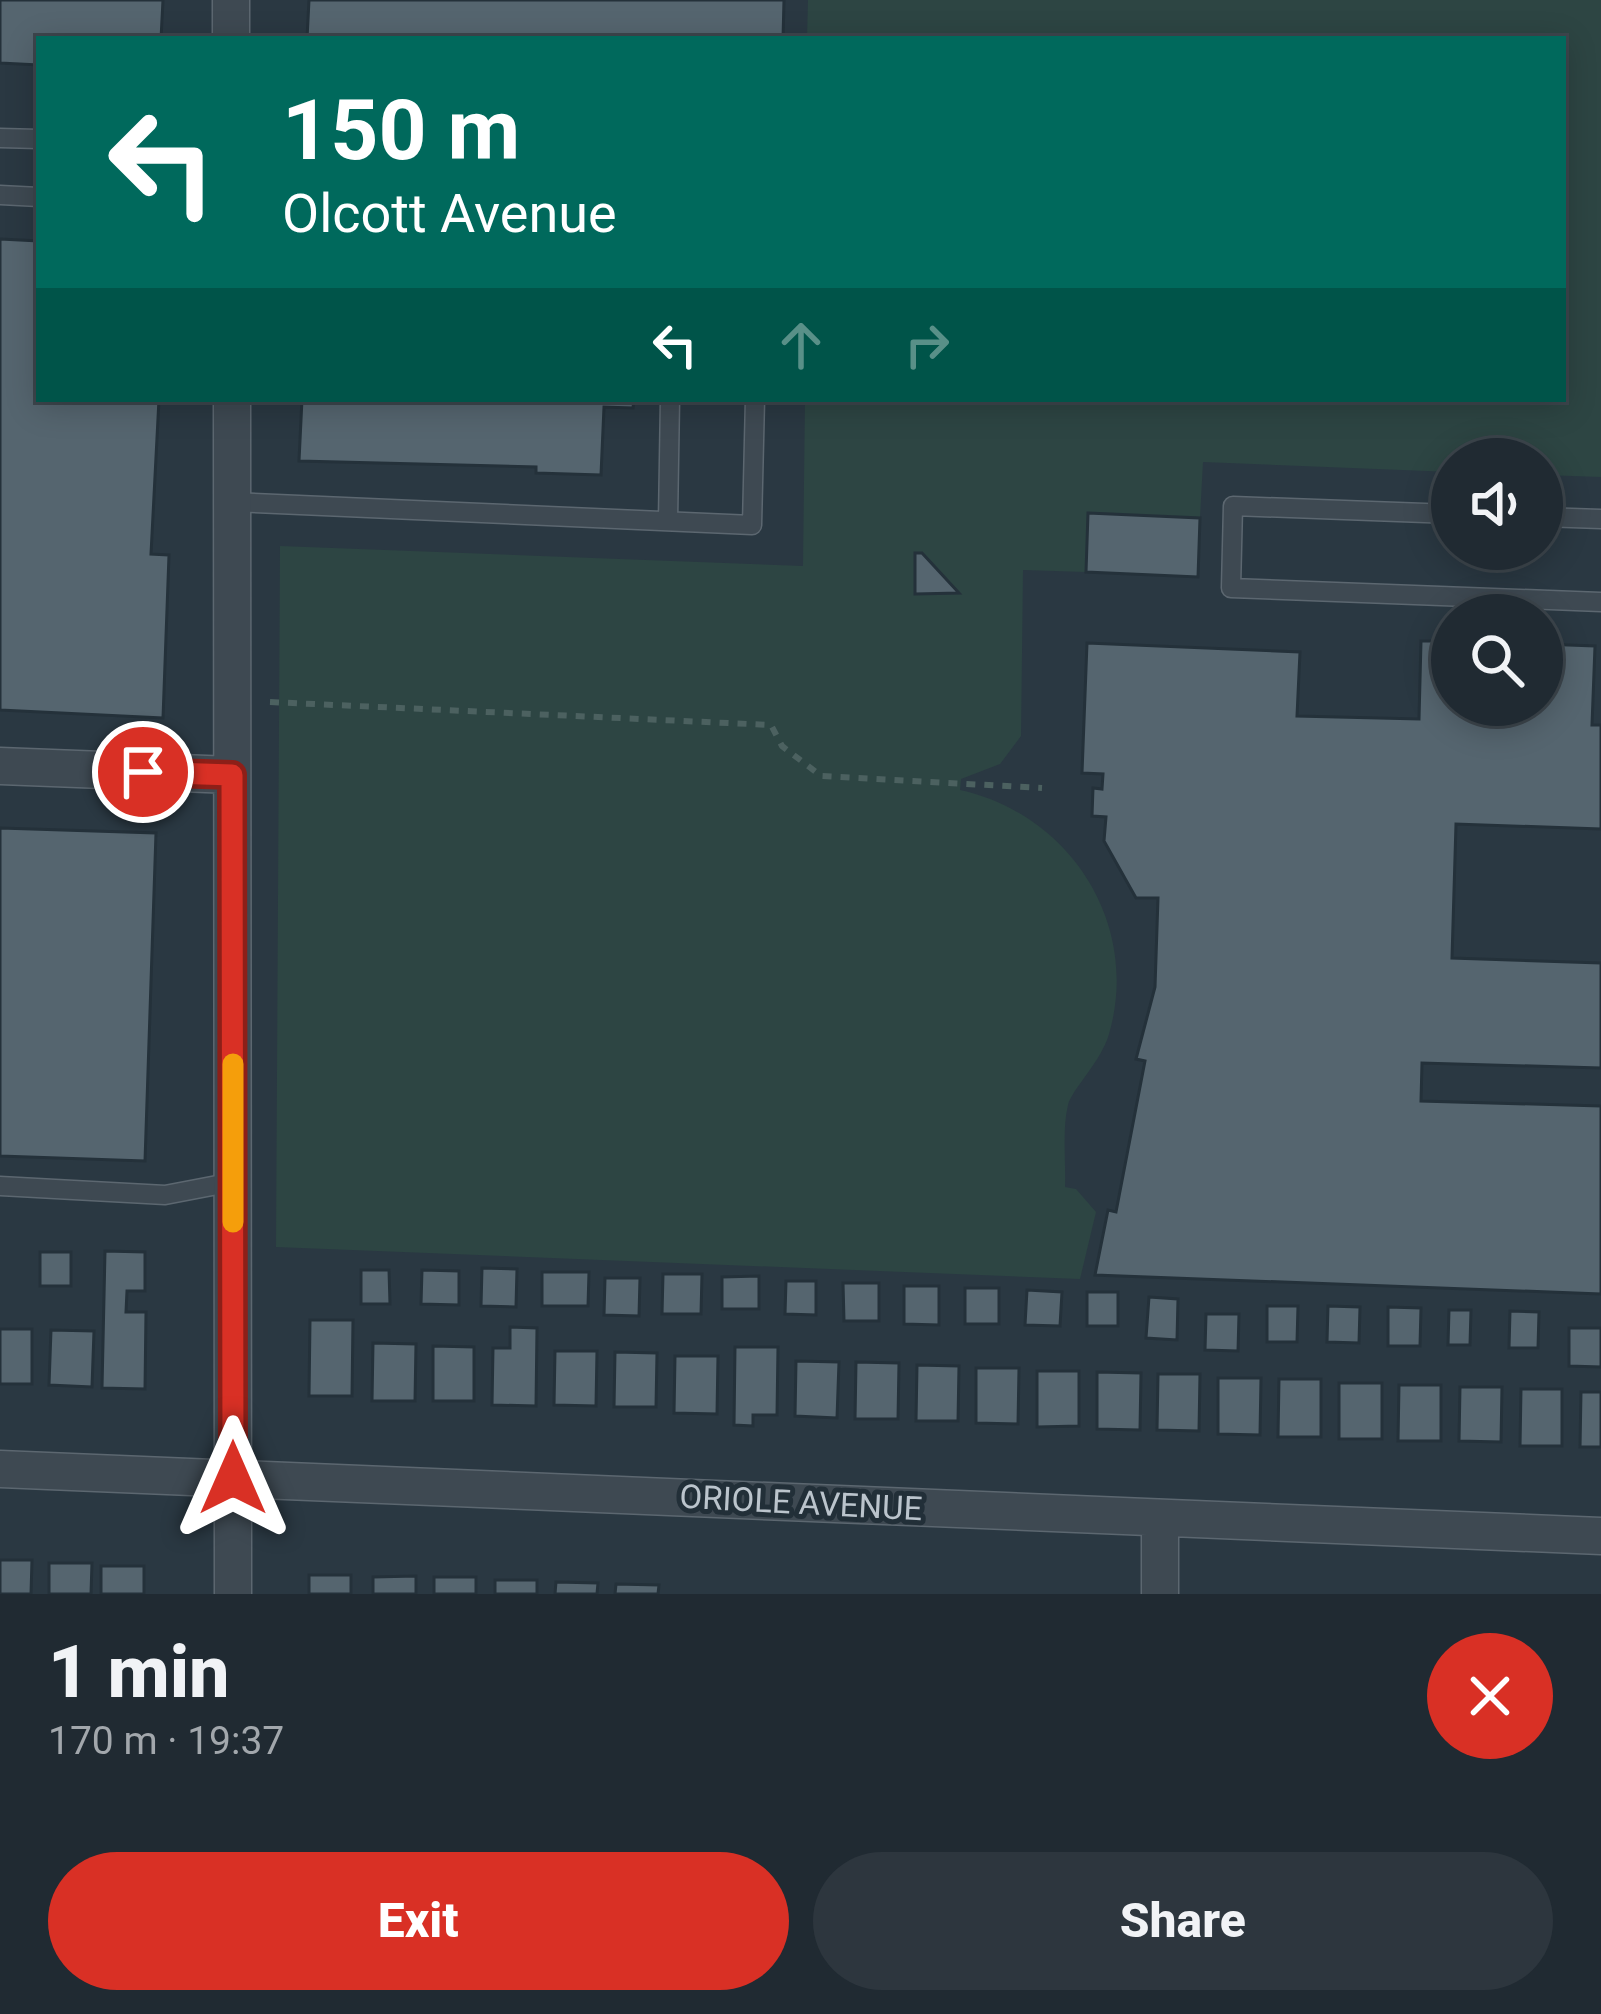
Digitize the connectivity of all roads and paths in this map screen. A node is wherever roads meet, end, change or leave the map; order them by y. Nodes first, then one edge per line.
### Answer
1 (231, 0) edge
2 (231, 36) edge
3 (0, 138) edge
4 (36, 139) edge
5 (0, 195) edge
6 (36, 197) edge
7 (232, 402) edge
8 (670, 402) edge
9 (755, 402) edge
10 (232, 502) junction
11 (1431, 513) edge
12 (1563, 518) edge
13 (1601, 519) edge
14 (668, 520) junction
15 (1601, 602) edge
16 (270, 703) dead end
17 (0, 766) edge
18 (232, 775) junction
19 (1042, 788) dead end
20 (233, 1182) junction
21 (0, 1186) edge
22 (0, 1469) edge
23 (233, 1478) junction
24 (1160, 1518) junction
25 (1601, 1536) edge
26 (232, 1594) edge
27 (1160, 1594) edge

1 - 2 street
3 - 4 lane
5 - 6 lane
7 - 10 street
8 - 14 lane
9 - 14 lane
10 - 14 lane
10 - 18 street
11 - 15 lane
12 - 13 lane
16 - 19 path
17 - 18 street
18 - 20 street
20 - 21 lane
20 - 23 street
22 - 23 street, ORIOLE AVENUE
23 - 24 street, ORIOLE AVENUE
23 - 26 street
24 - 25 street, ORIOLE AVENUE
24 - 27 street

